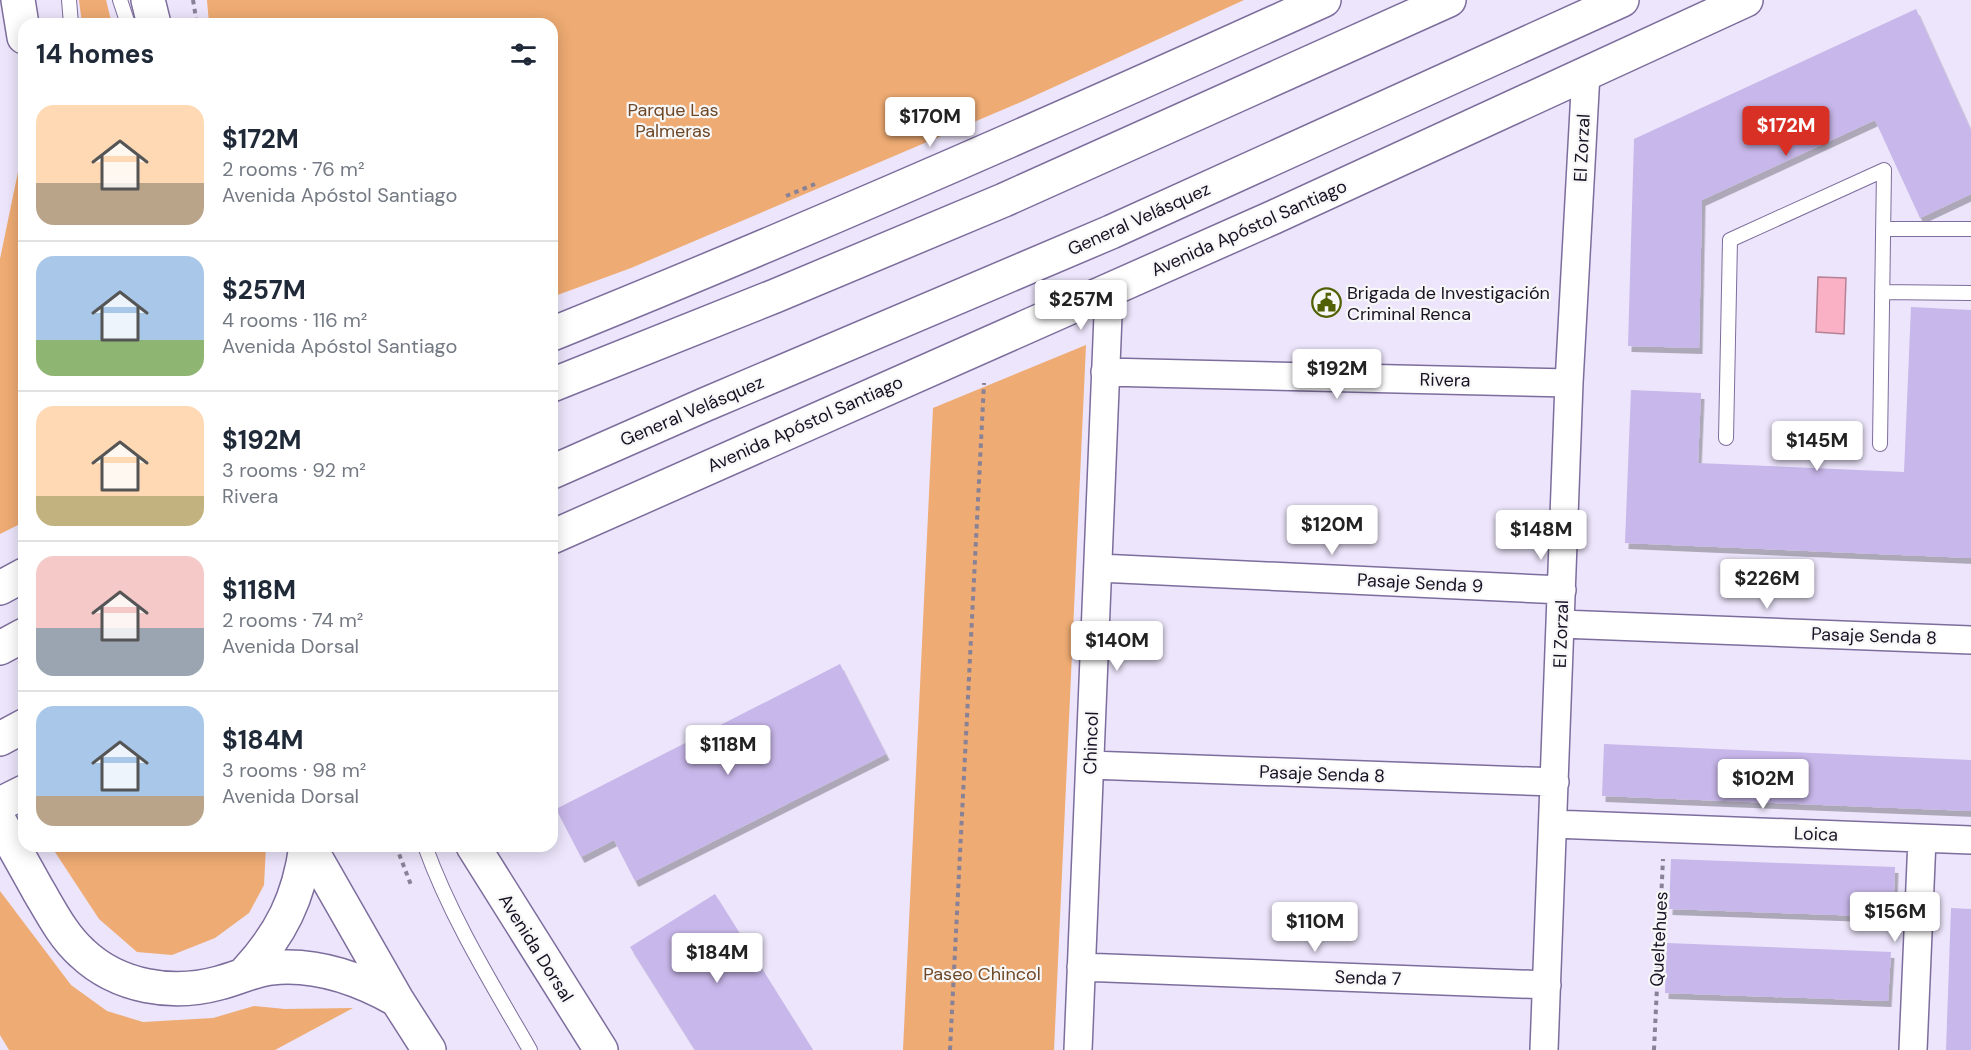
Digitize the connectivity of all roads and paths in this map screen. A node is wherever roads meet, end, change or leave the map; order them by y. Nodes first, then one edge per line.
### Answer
1 (18, 0) edge
2 (69, 0) edge
3 (120, 0) edge
4 (148, 0) edge
5 (193, 0) edge
6 (1324, 0) edge
7 (1449, 0) edge
8 (1622, 0) edge
9 (1746, 0) edge
10 (21, 18) edge
11 (70, 18) edge
12 (126, 18) edge
13 (152, 18) edge
14 (196, 18) edge
15 (1586, 73) junction
16 (1883, 229) junction
17 (1971, 229) edge
18 (1109, 291) junction
19 (1882, 292) junction
20 (1971, 293) edge
21 (558, 332) edge
22 (986, 345) junction
23 (1105, 372) junction
24 (558, 383) edge
25 (1569, 383) junction
26 (1726, 438) dead end
27 (1880, 444) dead end
28 (558, 469) edge
29 (558, 534) edge
30 (1099, 568) junction
31 (18, 578) edge
32 (0, 588) edge
33 (1562, 590) junction
34 (1561, 624) junction
35 (18, 638) edge
36 (1971, 640) edge
37 (0, 648) edge
38 (18, 729) edge
39 (0, 739) edge
40 (1090, 765) junction
41 (1555, 783) junction
42 (18, 795) edge
43 (0, 804) edge
44 (0, 822) edge
45 (1553, 824) junction
46 (1664, 829) junction
47 (1922, 838) junction
48 (1971, 840) edge
49 (307, 852) edge
50 (312, 852) edge
51 (428, 852) edge
52 (477, 852) edge
53 (1081, 967) junction
54 (246, 972) junction
55 (1547, 985) junction
56 (413, 1025) edge
57 (435, 1050) edge
58 (530, 1050) edge
59 (601, 1050) edge
60 (950, 1050) edge
61 (1078, 1050) edge
62 (1544, 1050) edge
63 (1654, 1050) edge
64 (1913, 1050) edge

1 - 10 main road
2 - 11 lane
3 - 12 lane
4 - 13 main road
5 - 14 path
6 - 21 main road
7 - 24 main road
8 - 28 main road, General Velásquez
9 - 15 main road, Avenida Apóstol Santiago
15 - 18 main road, Avenida Apóstol Santiago
15 - 25 street, El Zorzal
16 - 17 lane
16 - 19 lane
16 - 26 lane
18 - 22 main road, Avenida Apóstol Santiago
18 - 23 street, Chincol
19 - 20 lane
19 - 27 lane
22 - 29 main road, Avenida Apóstol Santiago
22 - 60 path
23 - 25 street, Rivera
23 - 30 street, Chincol
25 - 33 street, El Zorzal
30 - 33 street, Pasaje Senda 9
30 - 40 street, Chincol
31 - 32 main road
33 - 34 street, El Zorzal
34 - 36 street, Pasaje Senda 8
34 - 41 street, El Zorzal
35 - 37 main road
38 - 39 main road
40 - 41 street, Pasaje Senda 8
40 - 53 street, Chincol
41 - 45 street, El Zorzal
42 - 43 main road
44 - 54 main road
45 - 46 street, Loica
45 - 55 street, El Zorzal
46 - 47 street, Loica
46 - 63 path, Queltehues
47 - 48 street, Loica
47 - 64 street
49 - 54 main road
50 - 56 main road
51 - 58 lane
52 - 59 main road, Avenida Dorsal
53 - 55 street, Senda 7
53 - 61 street, Chincol
54 - 56 main road
55 - 62 street, El Zorzal
56 - 57 lane

